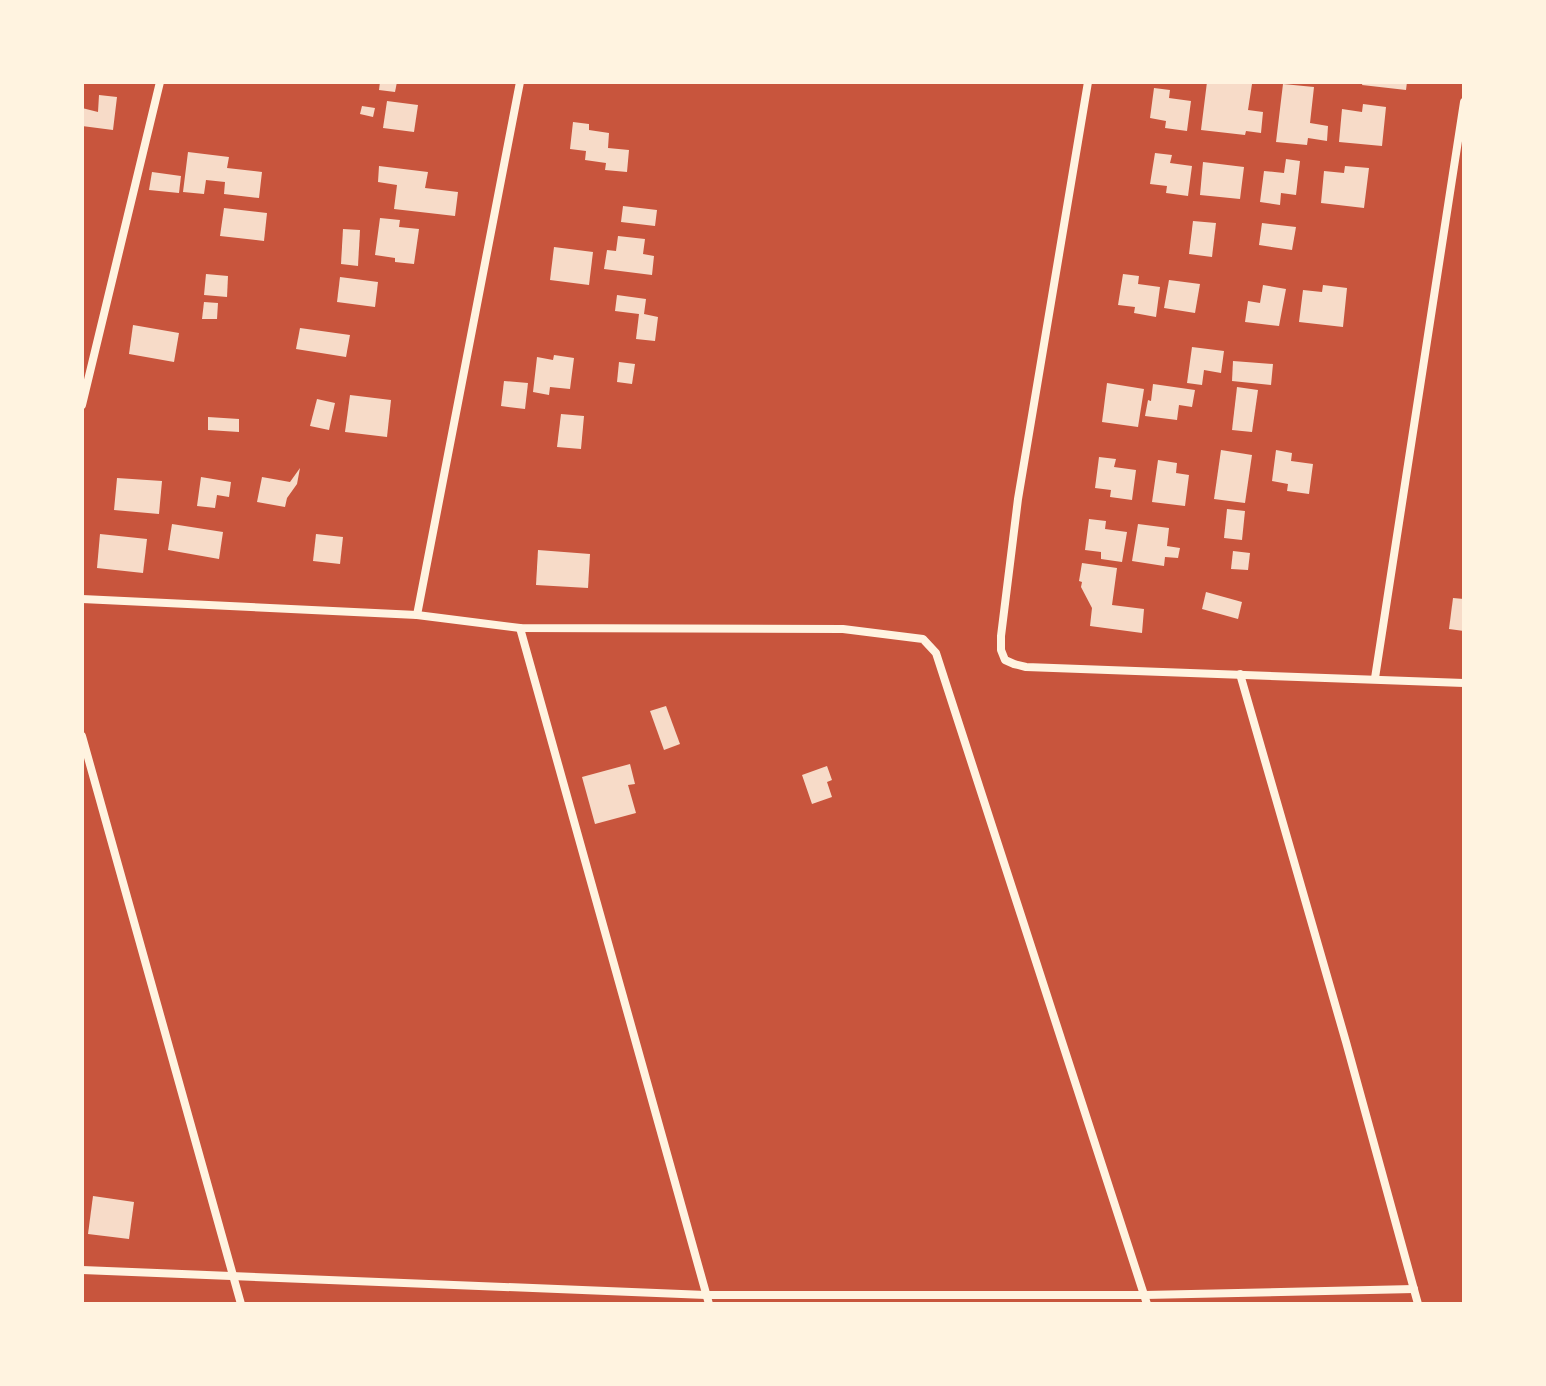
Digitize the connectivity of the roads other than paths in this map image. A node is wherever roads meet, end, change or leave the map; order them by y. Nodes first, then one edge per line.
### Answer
1 (160, 82) edge
2 (520, 82) edge
3 (1088, 82) edge
4 (1464, 102) edge
5 (82, 405) edge
6 (82, 599) edge
7 (417, 615) junction
8 (520, 628) junction
9 (1240, 674) junction
10 (1375, 678) junction
11 (1464, 683) edge
12 (82, 736) edge
13 (82, 1270) edge
14 (233, 1277) junction
15 (1414, 1289) junction
16 (708, 1299) edge
17 (1146, 1300) edge
18 (241, 1304) edge
19 (1418, 1304) edge

1 - 5 street
2 - 7 street
3 - 9 street
4 - 10 street
6 - 7 street
7 - 8 street
8 - 16 street
8 - 17 street
9 - 10 street
9 - 15 street
10 - 11 street
12 - 14 street
13 - 14 street
14 - 16 street
14 - 18 street
15 - 17 street
15 - 19 street
16 - 17 street

